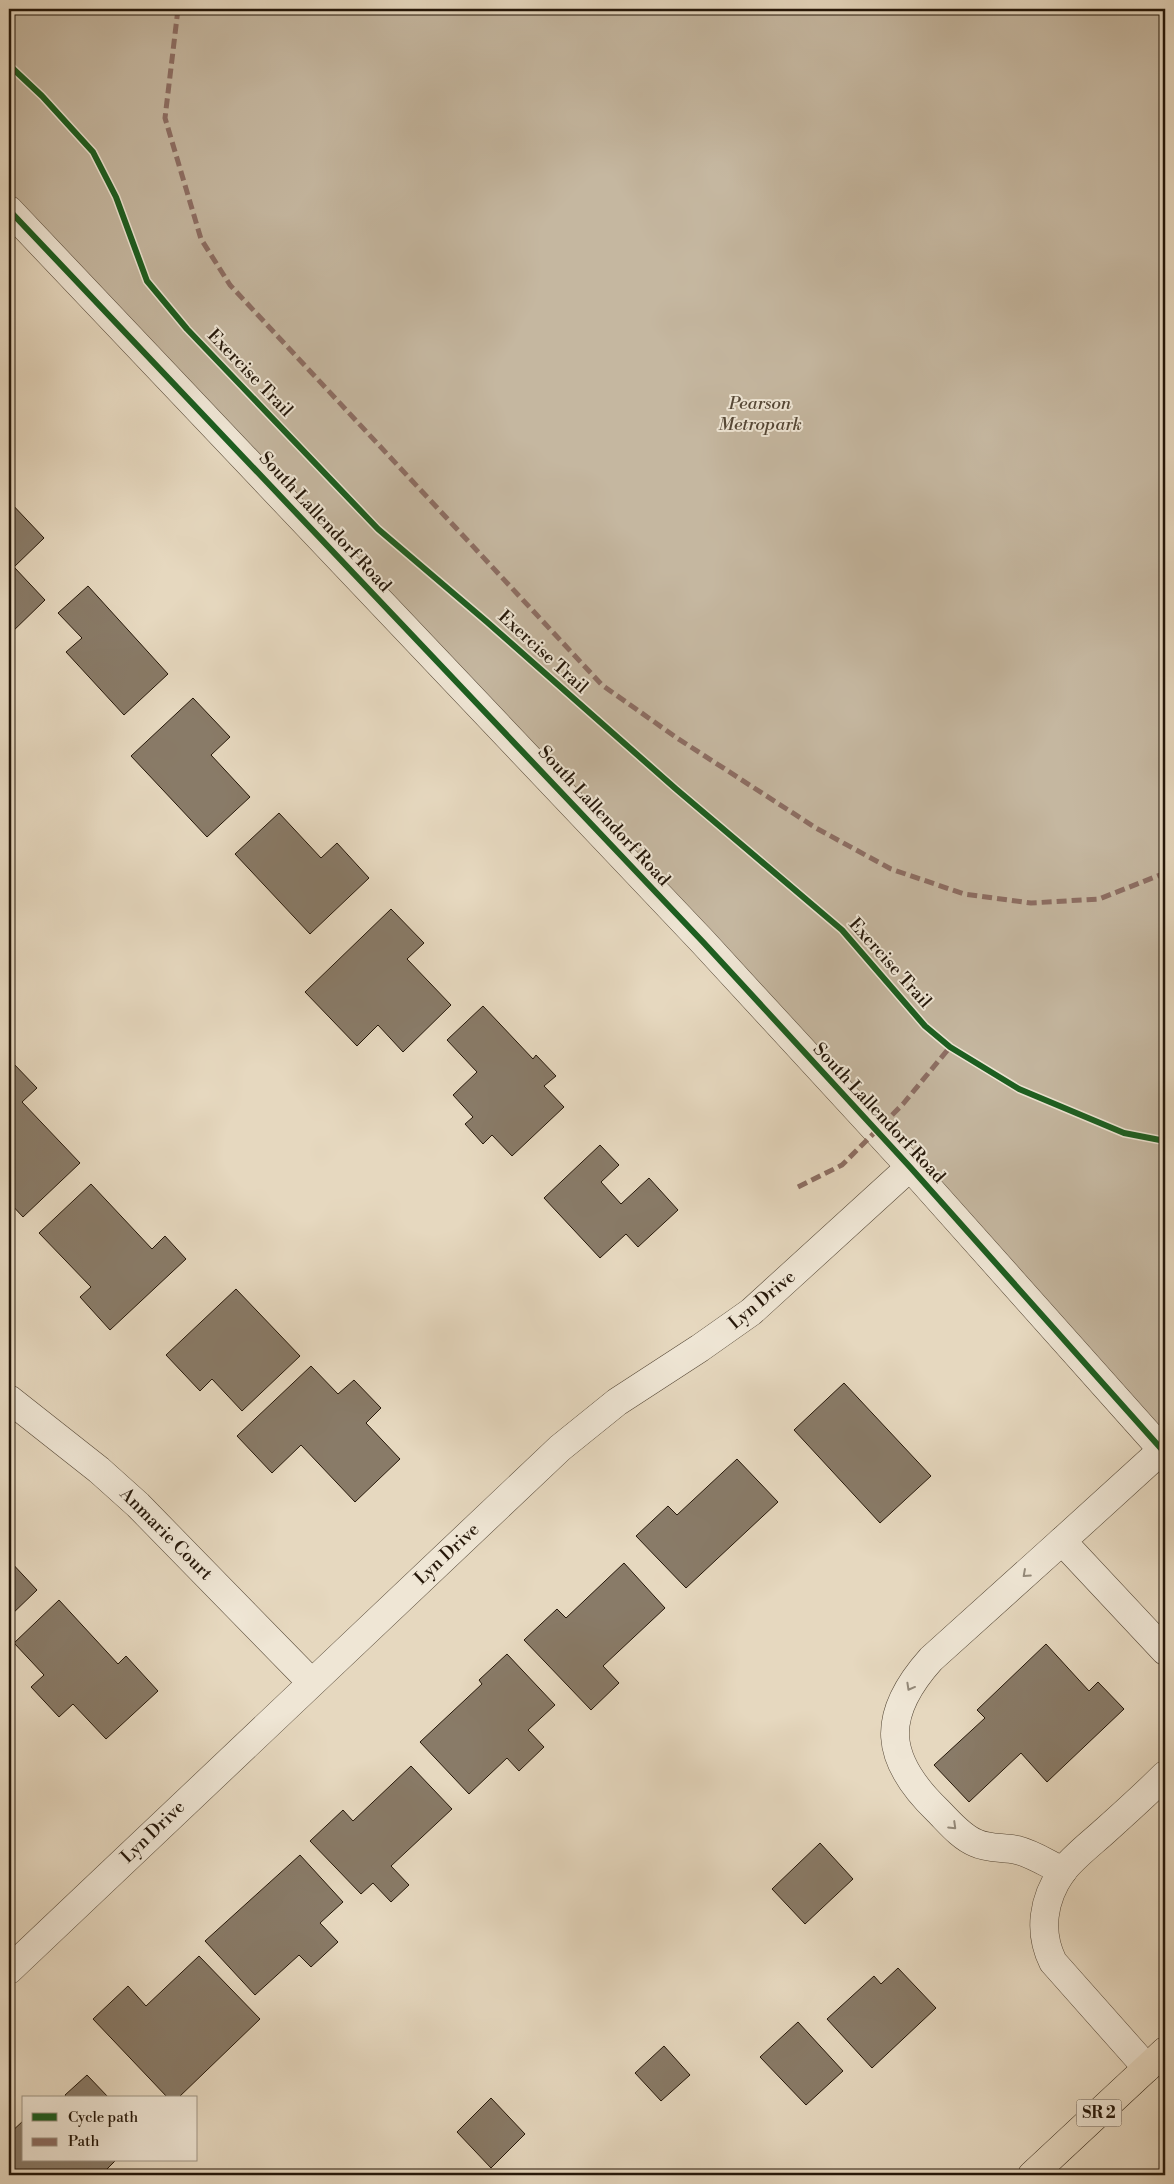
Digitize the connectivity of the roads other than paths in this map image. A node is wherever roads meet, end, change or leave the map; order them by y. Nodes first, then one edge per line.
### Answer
1 (9, 210) edge
2 (910, 1167) junction
3 (9, 1399) edge
4 (1164, 1451) edge
5 (1062, 1541) junction
6 (1165, 1651) edge
7 (311, 1682) junction
8 (1165, 1776) edge
9 (1063, 1871) junction
10 (9, 1970) edge
11 (1156, 2059) edge
12 (1032, 2175) edge

1 - 2 street, South Lallendorf Road
2 - 4 street, South Lallendorf Road
2 - 7 street, Lyn Drive
3 - 7 street, Anmarie Court
4 - 5 street
5 - 6 street
5 -> 9 street
7 - 10 street, Lyn Drive
8 - 9 street
9 - 11 street
11 - 12 highway, SR 2

